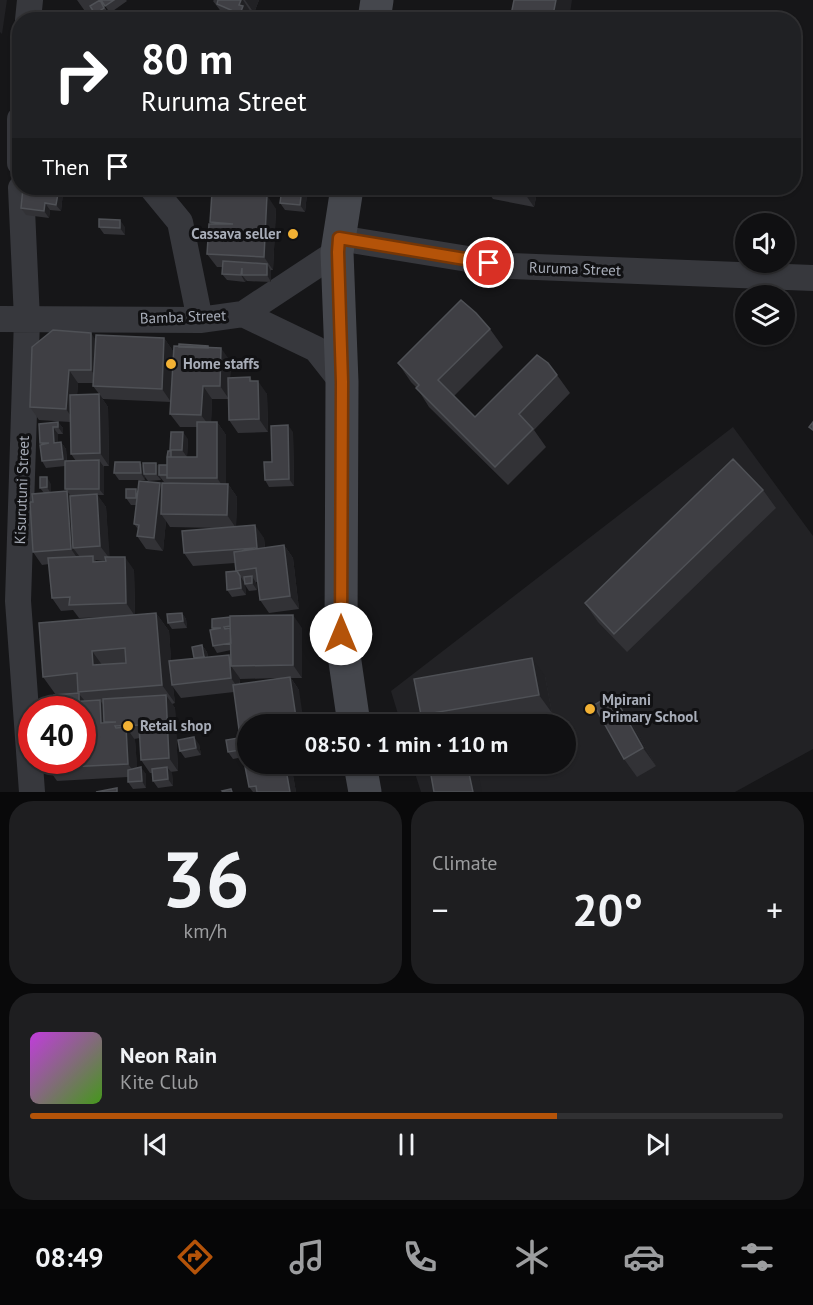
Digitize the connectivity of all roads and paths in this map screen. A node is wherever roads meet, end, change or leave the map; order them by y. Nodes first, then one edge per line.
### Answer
1 (21, 195) edge
2 (158, 195) edge
3 (346, 195) edge
4 (338, 245) junction
5 (813, 278) edge
6 (243, 314) junction
7 (0, 319) edge
8 (27, 319) junction
9 (200, 320) junction
10 (342, 382) junction
11 (353, 714) edge
12 (361, 774) edge
13 (32, 792) edge
14 (364, 792) edge

1 - 8 street, Kisurutuni Street
2 - 9 street
3 - 4 street
4 - 5 street, Ruruma Street
4 - 6 street
4 - 10 street
6 - 9 street, Bamba Street
6 - 10 street, Bamba Street
7 - 8 street, Bamba Street
8 - 9 street, Bamba Street
8 - 13 street, Kisurutuni Street
10 - 11 street
12 - 14 street

